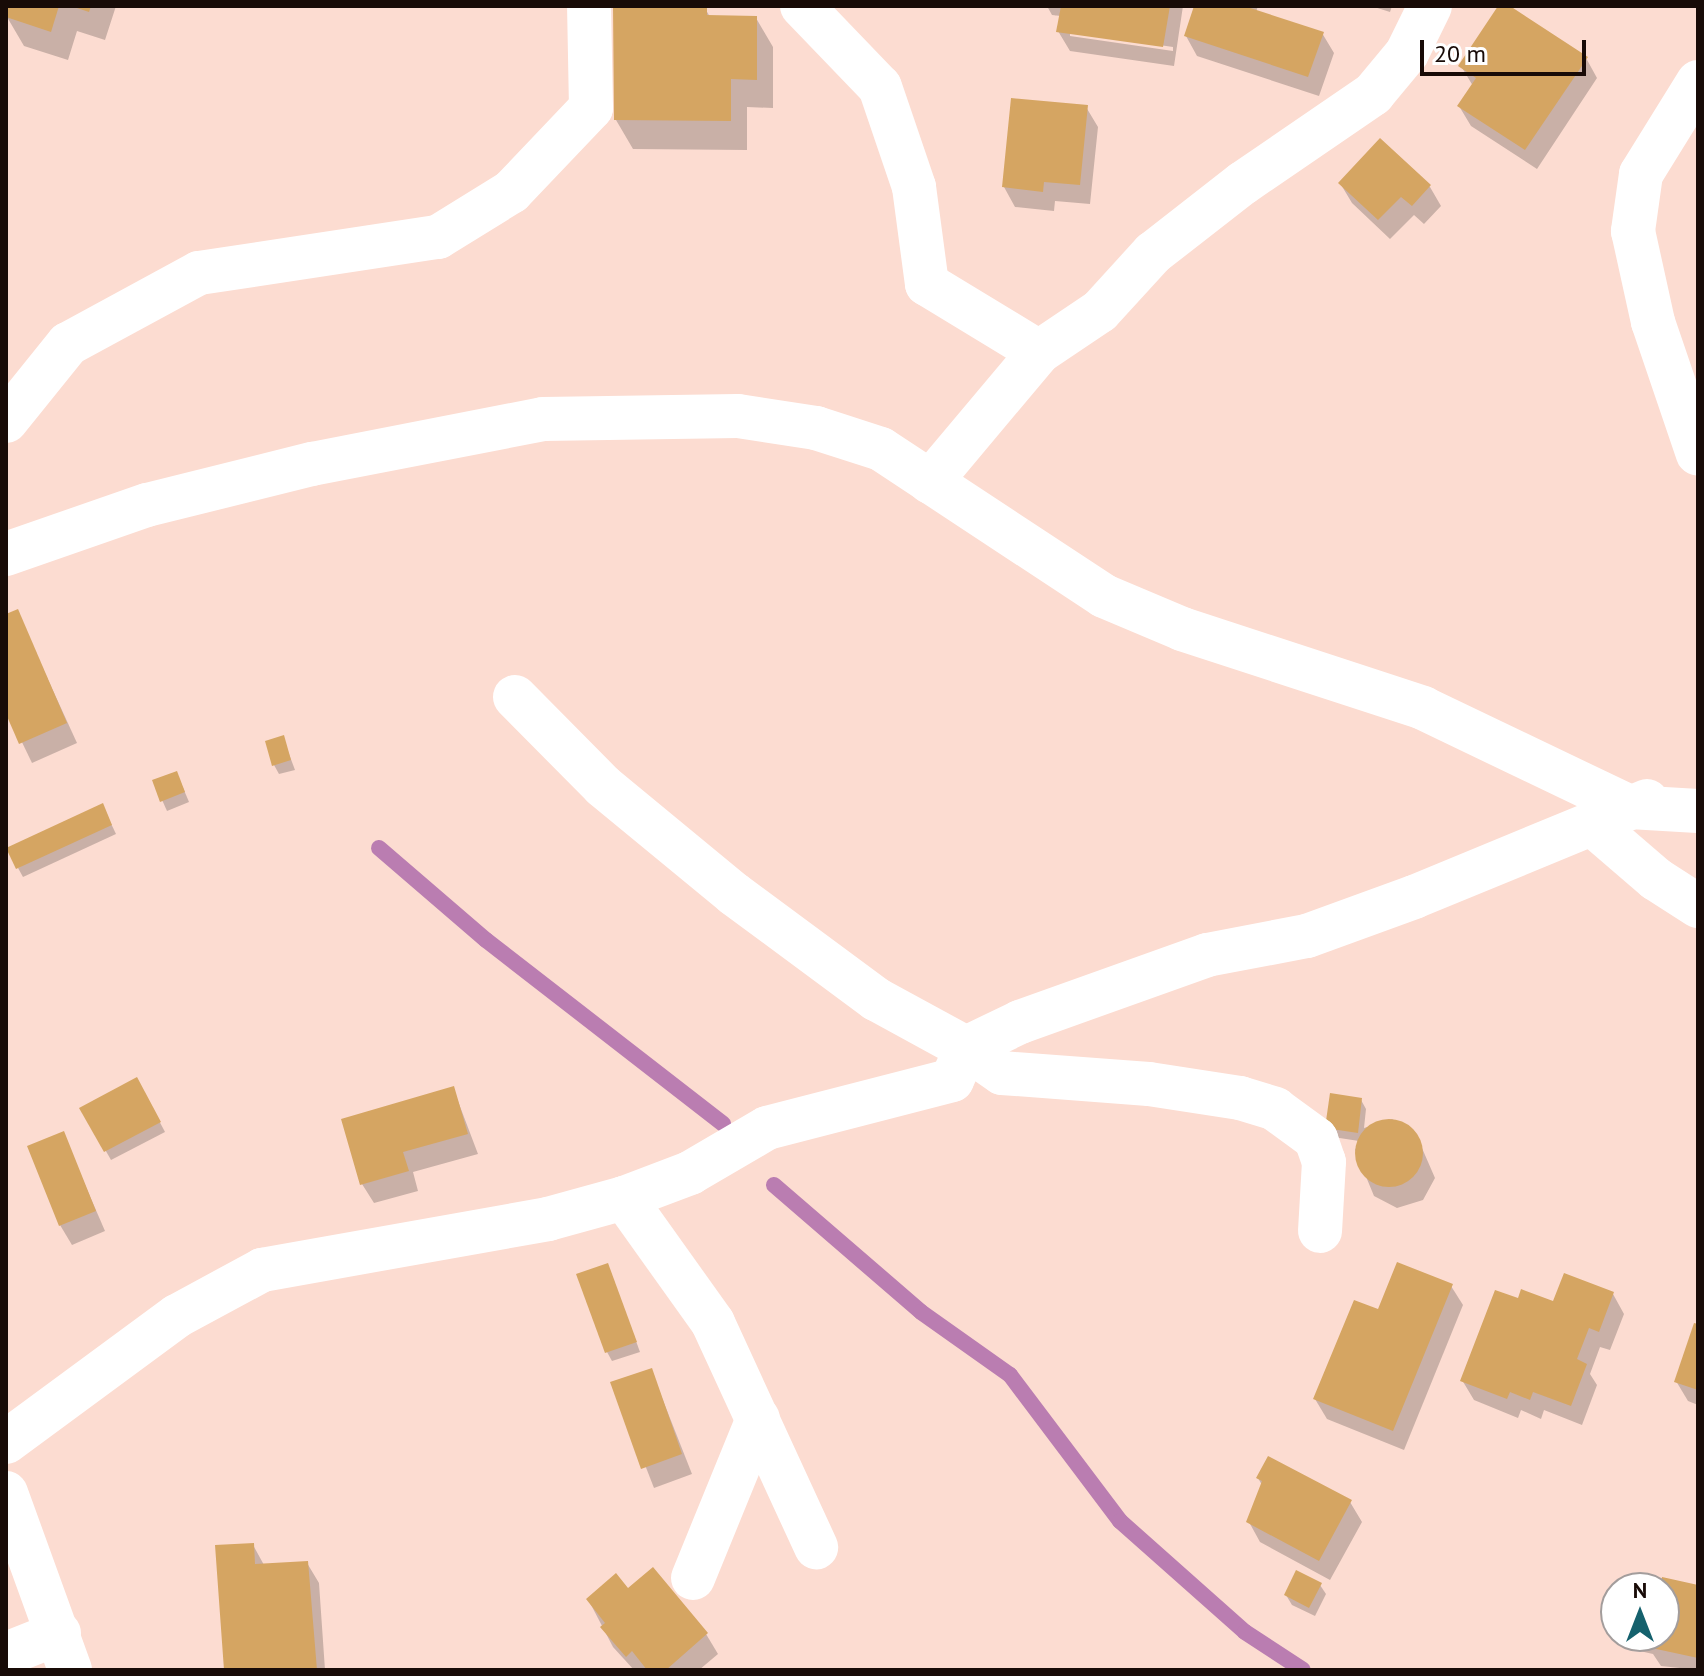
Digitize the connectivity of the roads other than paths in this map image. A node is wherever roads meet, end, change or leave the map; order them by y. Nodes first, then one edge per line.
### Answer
1 (589, 6) edge
2 (802, 6) edge
3 (1430, 6) edge
4 (1698, 82) edge
5 (1039, 352) junction
6 (6, 421) edge
7 (1698, 454) edge
8 (930, 482) junction
9 (6, 554) edge
10 (515, 697) dead end
11 (1698, 783) edge
12 (1698, 811) edge
13 (1611, 815) junction
14 (1698, 906) edge
15 (966, 1048) junction
16 (624, 1198) junction
17 (1320, 1231) dead end
18 (758, 1419) junction
19 (6, 1442) edge
20 (6, 1493) edge
21 (816, 1547) dead end
22 (693, 1578) dead end
23 (65, 1652) edge
24 (6, 1654) edge

1 - 6 street
2 - 5 street
3 - 5 street
4 - 7 street
5 - 8 street
8 - 9 street
8 - 13 street
10 - 15 street
11 - 13 street
12 - 13 street
13 - 14 street
13 - 15 street
15 - 16 street
15 - 17 street
16 - 18 street
16 - 19 street
18 - 21 street
18 - 22 street
20 - 23 street
23 - 24 street

